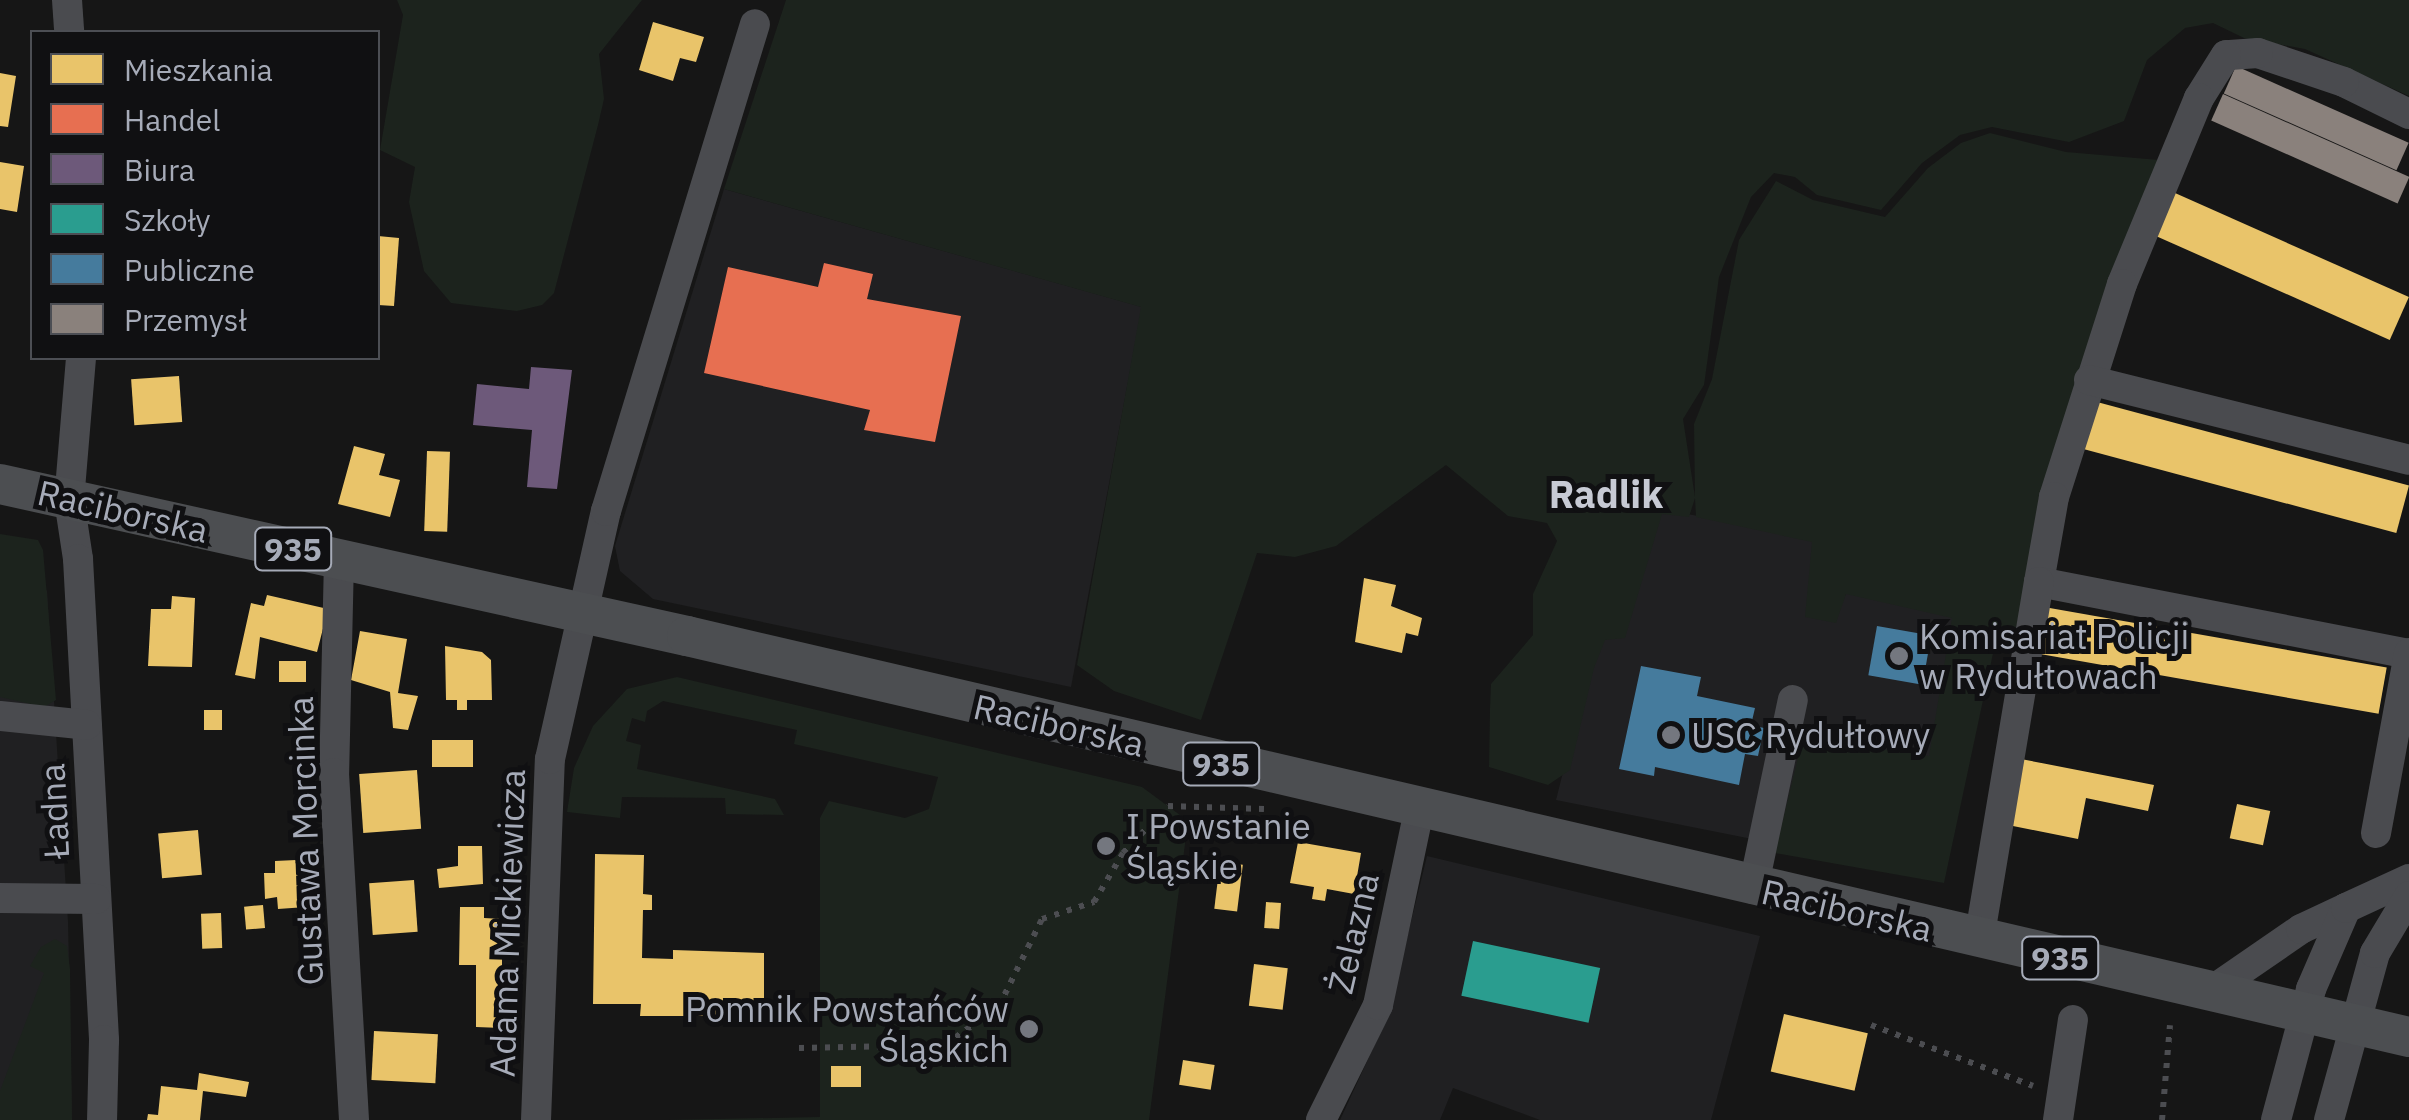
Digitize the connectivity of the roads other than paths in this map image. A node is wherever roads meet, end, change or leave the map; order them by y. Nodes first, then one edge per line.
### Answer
1 (67, 0) edge
2 (755, 24) dead end
3 (69, 30) edge
4 (2409, 114) edge
5 (81, 360) edge
6 (2089, 380) junction
7 (2409, 460) edge
8 (0, 484) edge
9 (69, 500) junction
10 (339, 559) junction
11 (2040, 582) junction
12 (586, 614) junction
13 (2409, 654) edge
14 (1793, 700) dead end
15 (0, 716) edge
16 (87, 726) junction
17 (1419, 811) junction
18 (2376, 833) dead end
19 (2409, 879) edge
20 (1753, 889) junction
21 (2409, 896) edge
22 (0, 898) edge
23 (96, 900) junction
24 (2346, 908) junction
25 (1979, 940) junction
26 (2208, 992) junction
27 (2304, 1014) junction
28 (2072, 1020) dead end
29 (2355, 1025) junction
30 (2409, 1038) edge
31 (2060, 1109) edge
32 (102, 1120) edge
33 (354, 1120) edge
34 (536, 1120) edge
35 (1321, 1120) edge
36 (2276, 1120) edge
37 (2329, 1120) edge

1 - 3 street
2 - 12 street, Adama Mickiewicza
4 - 6 street
5 - 9 street, Ładna
6 - 7 street
6 - 11 street
8 - 9 main road, Raciborska / 935
9 - 10 main road, Raciborska / 935
9 - 16 street, Ładna
10 - 12 main road, Raciborska / 935
10 - 33 street, Gustawa Morcinka
11 - 13 street
11 - 25 street
12 - 17 main road, Raciborska / 935
12 - 34 street, Adama Mickiewicza
13 - 18 street
14 - 20 street
15 - 16 street
16 - 23 street, Ładna
17 - 20 main road, Raciborska / 935
17 - 35 street, Żelazna
19 - 24 street
20 - 25 main road, Raciborska / 935
21 - 29 street
22 - 23 street
23 - 32 street, Ładna
24 - 26 street
24 - 27 street
25 - 26 main road, Raciborska / 935
26 - 27 main road, Raciborska / 935
27 - 29 main road, Raciborska / 935
27 - 36 street
28 - 31 street
29 - 30 main road, Raciborska / 935
29 - 37 street

